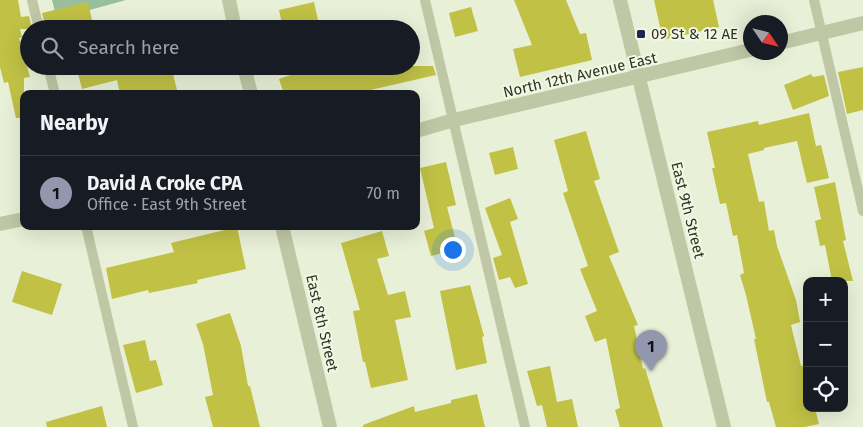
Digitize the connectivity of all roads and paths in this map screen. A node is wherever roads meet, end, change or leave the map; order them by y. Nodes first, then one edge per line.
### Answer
1 (32, 0) edge
2 (228, 0) edge
3 (425, 0) edge
4 (620, 0) edge
5 (814, 0) edge
6 (37, 20) edge
7 (233, 20) edge
8 (863, 23) edge
9 (822, 32) junction
10 (788, 41) edge
11 (743, 52) edge
12 (50, 75) edge
13 (246, 75) edge
14 (639, 78) junction
15 (53, 90) edge
16 (250, 90) edge
17 (454, 120) junction
18 (420, 130) edge
19 (863, 211) edge
20 (20, 220) edge
21 (0, 224) edge
22 (87, 230) edge
23 (283, 230) edge
24 (133, 427) edge
25 (330, 427) edge
26 (525, 427) edge
27 (724, 427) edge

1 - 6 lane
2 - 7 street
3 - 17 lane
4 - 14 street, East 9th Street
5 - 9 lane
8 - 9 street
9 - 10 street
9 - 19 lane
11 - 14 street, North 12th Avenue East
12 - 15 lane
13 - 16 street
14 - 17 street, North 12th Avenue East
14 - 27 street, East 9th Street
17 - 18 street, North 12th Avenue East
17 - 26 lane
20 - 21 street
22 - 24 lane
23 - 25 street, East 8th Street

